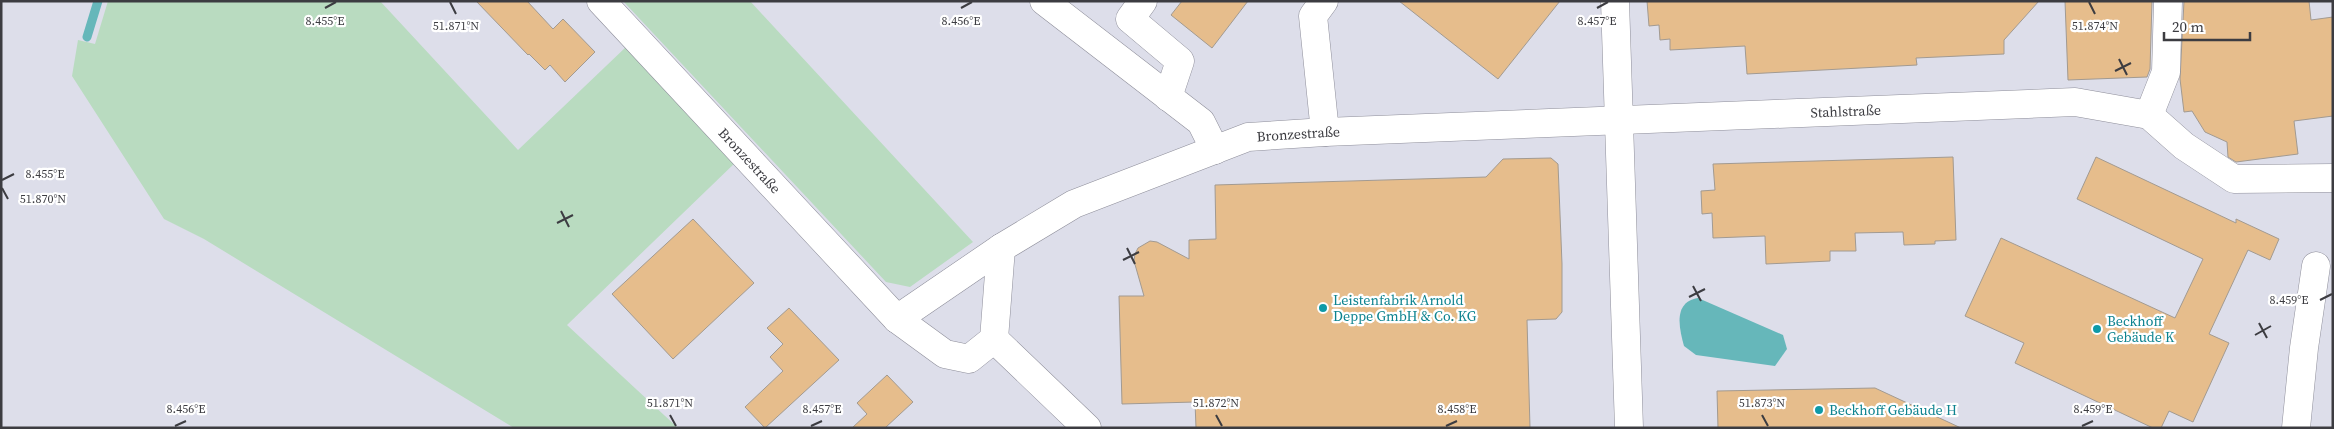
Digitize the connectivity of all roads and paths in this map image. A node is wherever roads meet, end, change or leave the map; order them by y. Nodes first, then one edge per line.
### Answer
1 (601, 1) edge
2 (1044, 1) edge
3 (1143, 1) edge
4 (1324, 1) edge
5 (1615, 1) edge
6 (2168, 1) edge
7 (1168, 97) junction
8 (2149, 115) junction
9 (1619, 121) junction
10 (1325, 132) junction
11 (1215, 150) junction
12 (2333, 178) edge
13 (1001, 248) junction
14 (2316, 266) dead end
15 (897, 319) junction
16 (994, 339) junction
17 (1087, 428) edge
18 (1629, 428) edge
19 (2296, 428) edge

1 - 15 street, Bronzestraße
2 - 7 street
3 - 7 street
4 - 10 street
5 - 9 street
6 - 8 street
7 - 11 street
8 - 9 street, Stahlstraße
8 - 12 street
9 - 10 street, Bronzestraße
9 - 18 street
10 - 11 street, Bronzestraße
11 - 13 street, Bronzestraße
13 - 15 street, Bronzestraße
13 - 16 street
14 - 19 street
15 - 16 street, Bronzestraße
16 - 17 street

